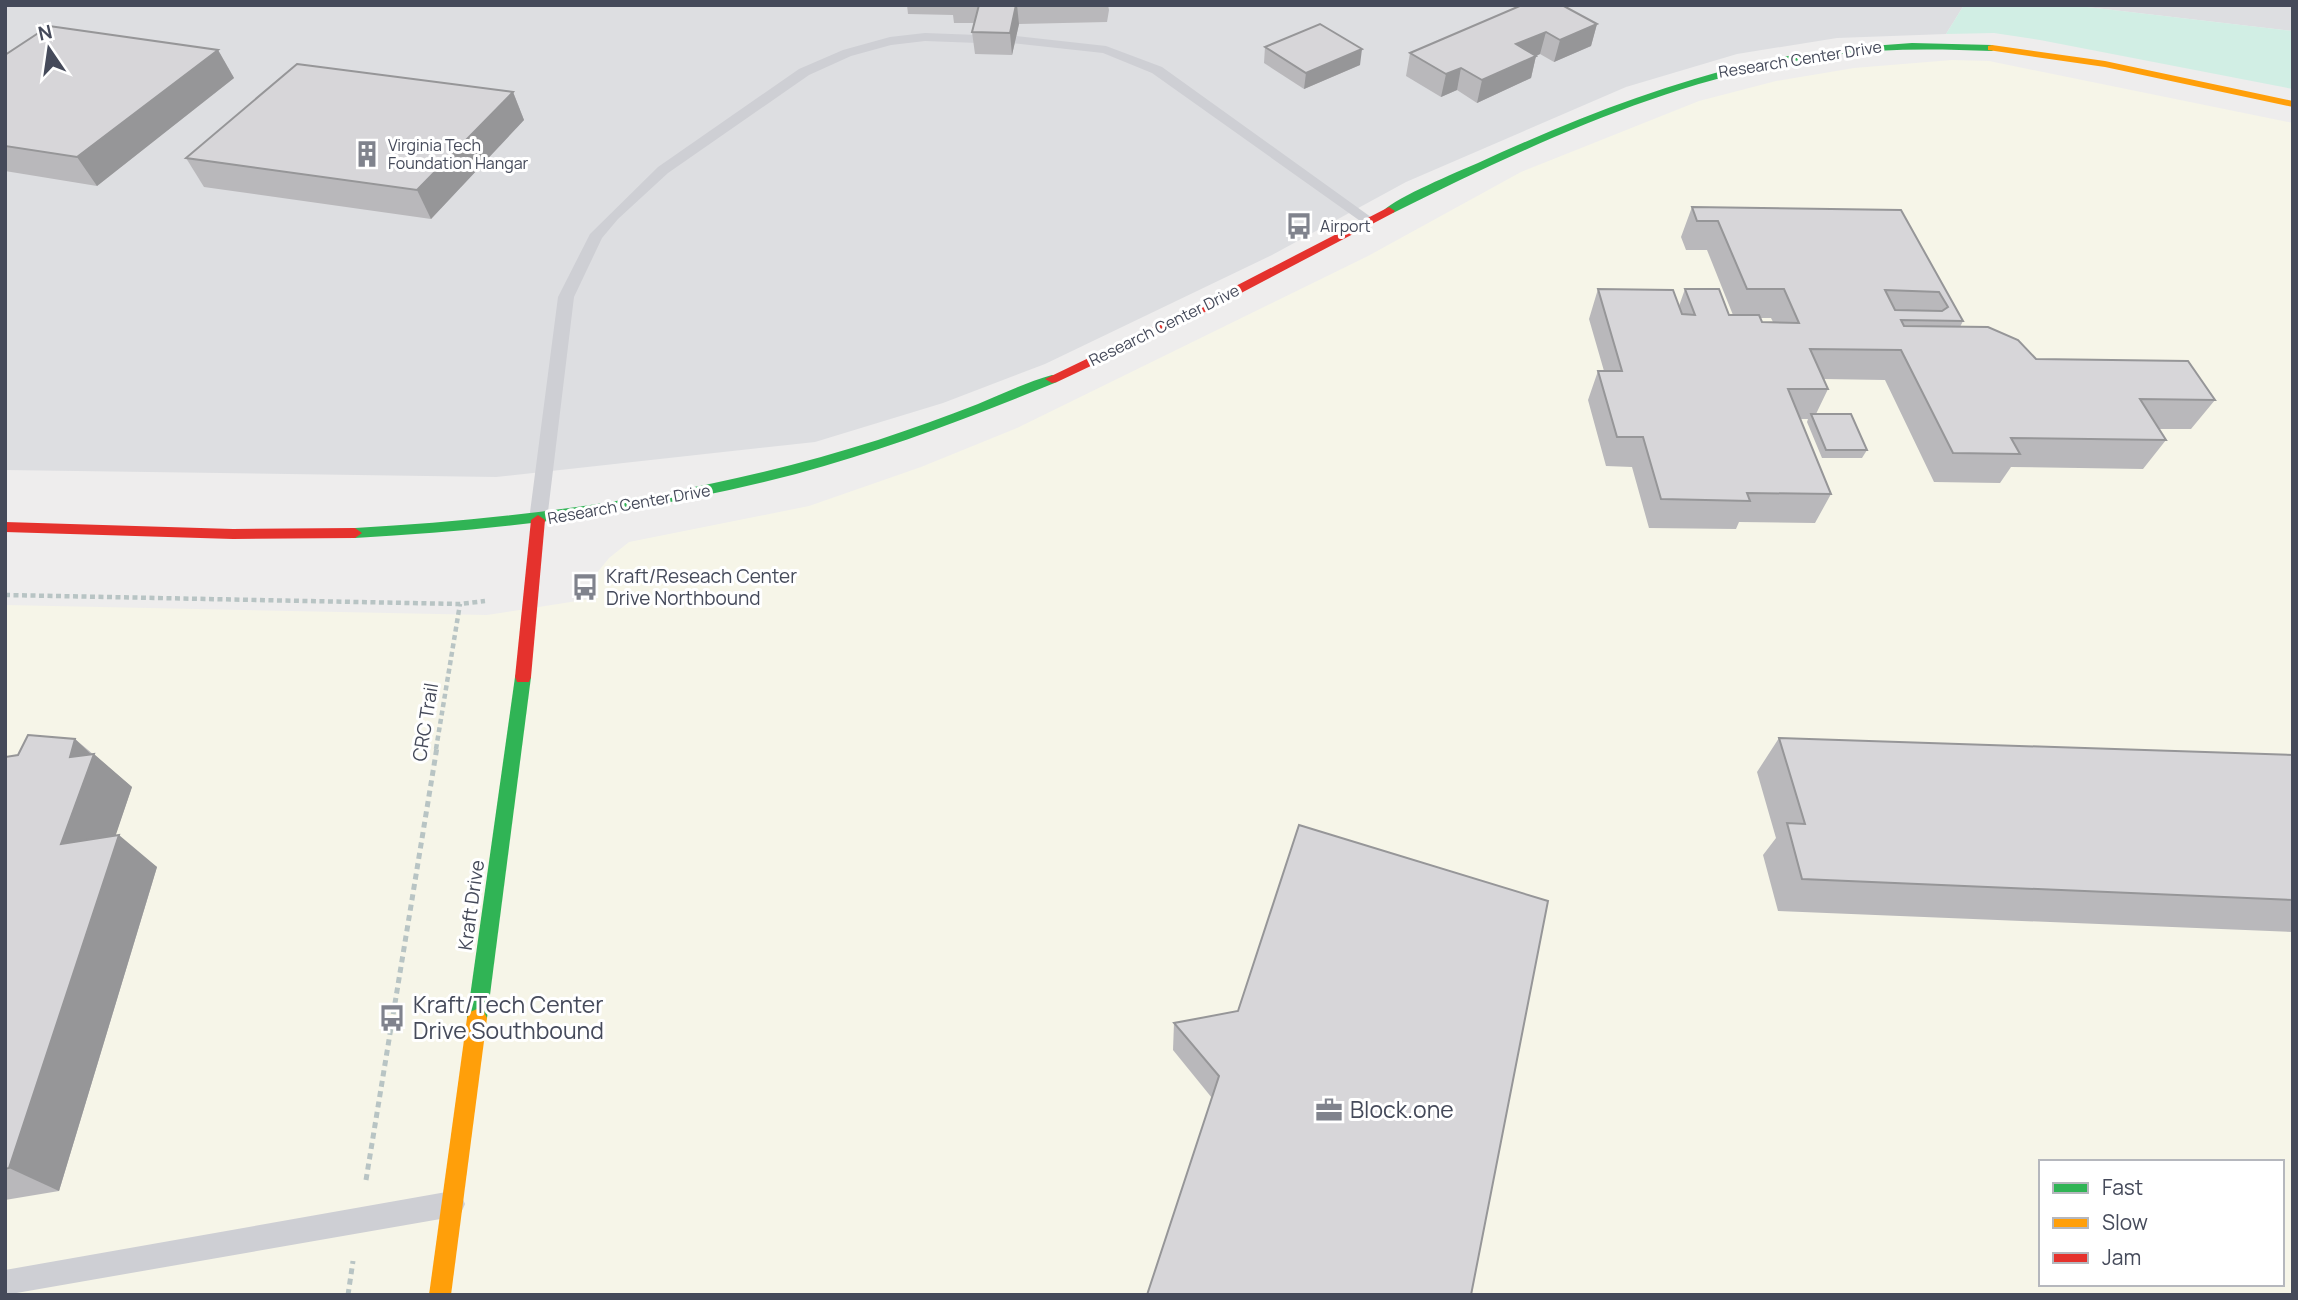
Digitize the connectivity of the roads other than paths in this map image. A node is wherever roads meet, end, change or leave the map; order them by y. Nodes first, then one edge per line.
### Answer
1 (978, 39) edge
2 (1015, 40) edge
3 (2293, 104) edge
4 (1368, 220) junction
5 (538, 520) junction
6 (5, 527) edge
7 (452, 1203) junction
8 (5, 1283) edge
9 (440, 1295) edge

1 - 5 lane
2 - 4 lane
3 - 4 main road, Research Center Drive
4 - 5 main road, Research Center Drive
5 - 6 main road, Research Center Drive
5 - 7 main road, Kraft Drive
7 - 8 lane
7 - 9 main road, Kraft Drive

